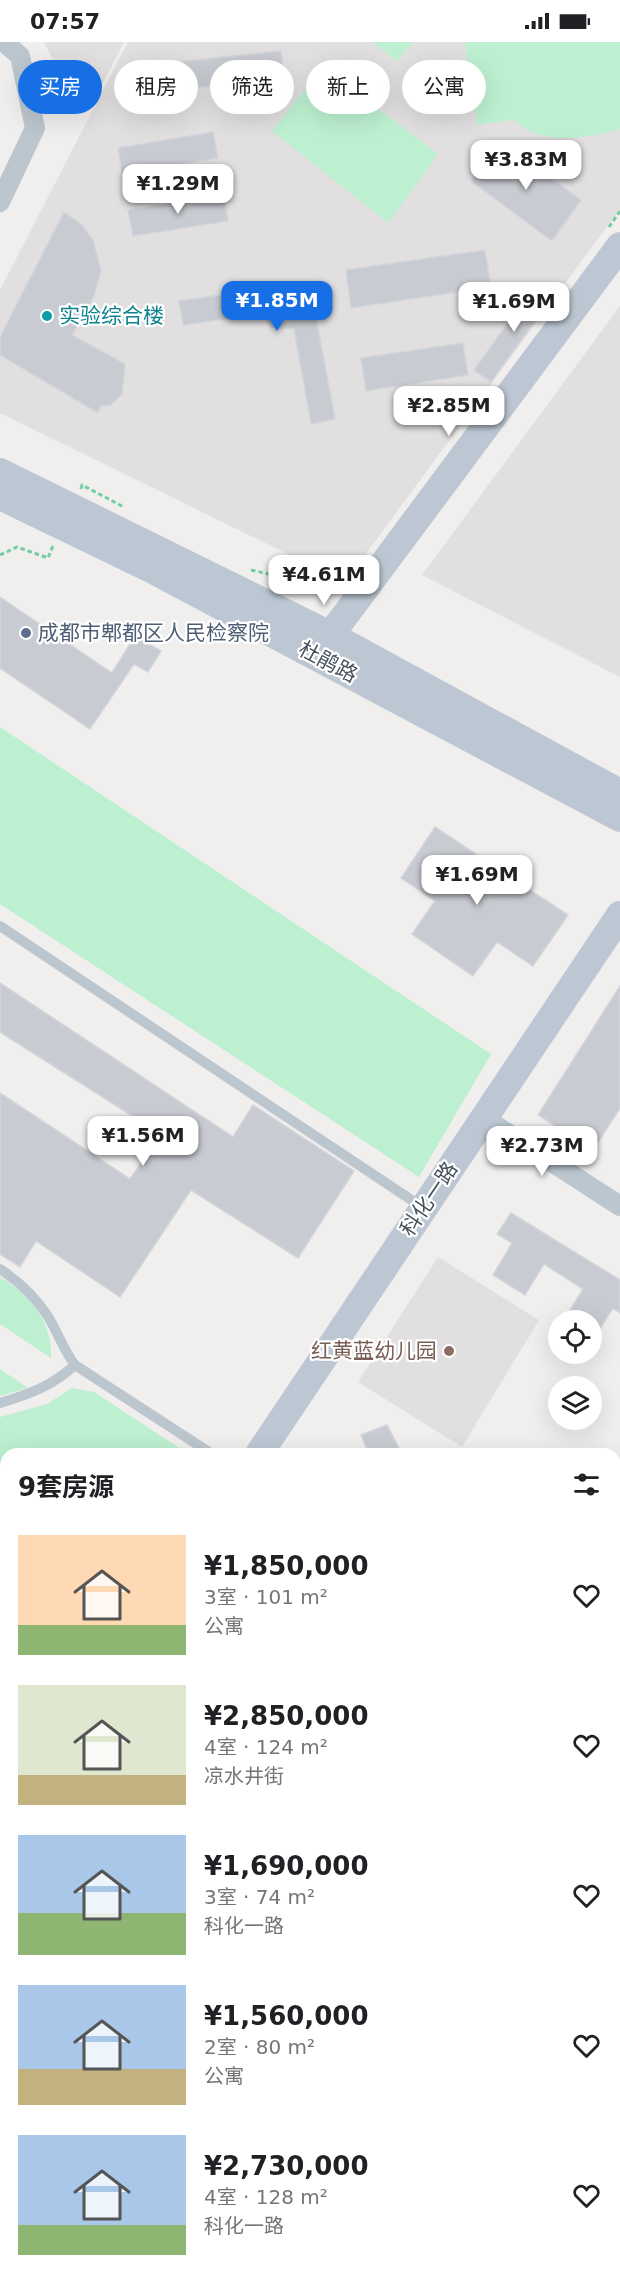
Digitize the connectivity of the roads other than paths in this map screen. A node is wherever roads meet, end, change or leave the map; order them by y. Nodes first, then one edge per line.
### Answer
1 (4, 42) edge
2 (0, 202) edge
3 (613, 238) edge
4 (0, 472) edge
5 (0, 496) edge
6 (66, 517) junction
7 (323, 645) junction
8 (620, 793) edge
9 (620, 818) edge
10 (620, 915) edge
11 (0, 926) edge
12 (484, 1118) junction
13 (620, 1206) edge
14 (423, 1208) junction
15 (0, 1269) edge
16 (75, 1365) junction
17 (0, 1403) edge
18 (203, 1448) edge
19 (263, 1448) edge

1 - 2 street
3 - 7 street
4 - 6 street, 杜鹃路
5 - 6 street, 杜鹃路
6 - 7 street, 杜鹃路
7 - 8 street, 杜鹃路
7 - 9 street, 杜鹃路
10 - 12 street, 科化一路
11 - 14 lane
12 - 13 street
12 - 14 street, 科化一路
14 - 19 street, 科化一路
15 - 16 lane
16 - 17 lane
16 - 18 lane

